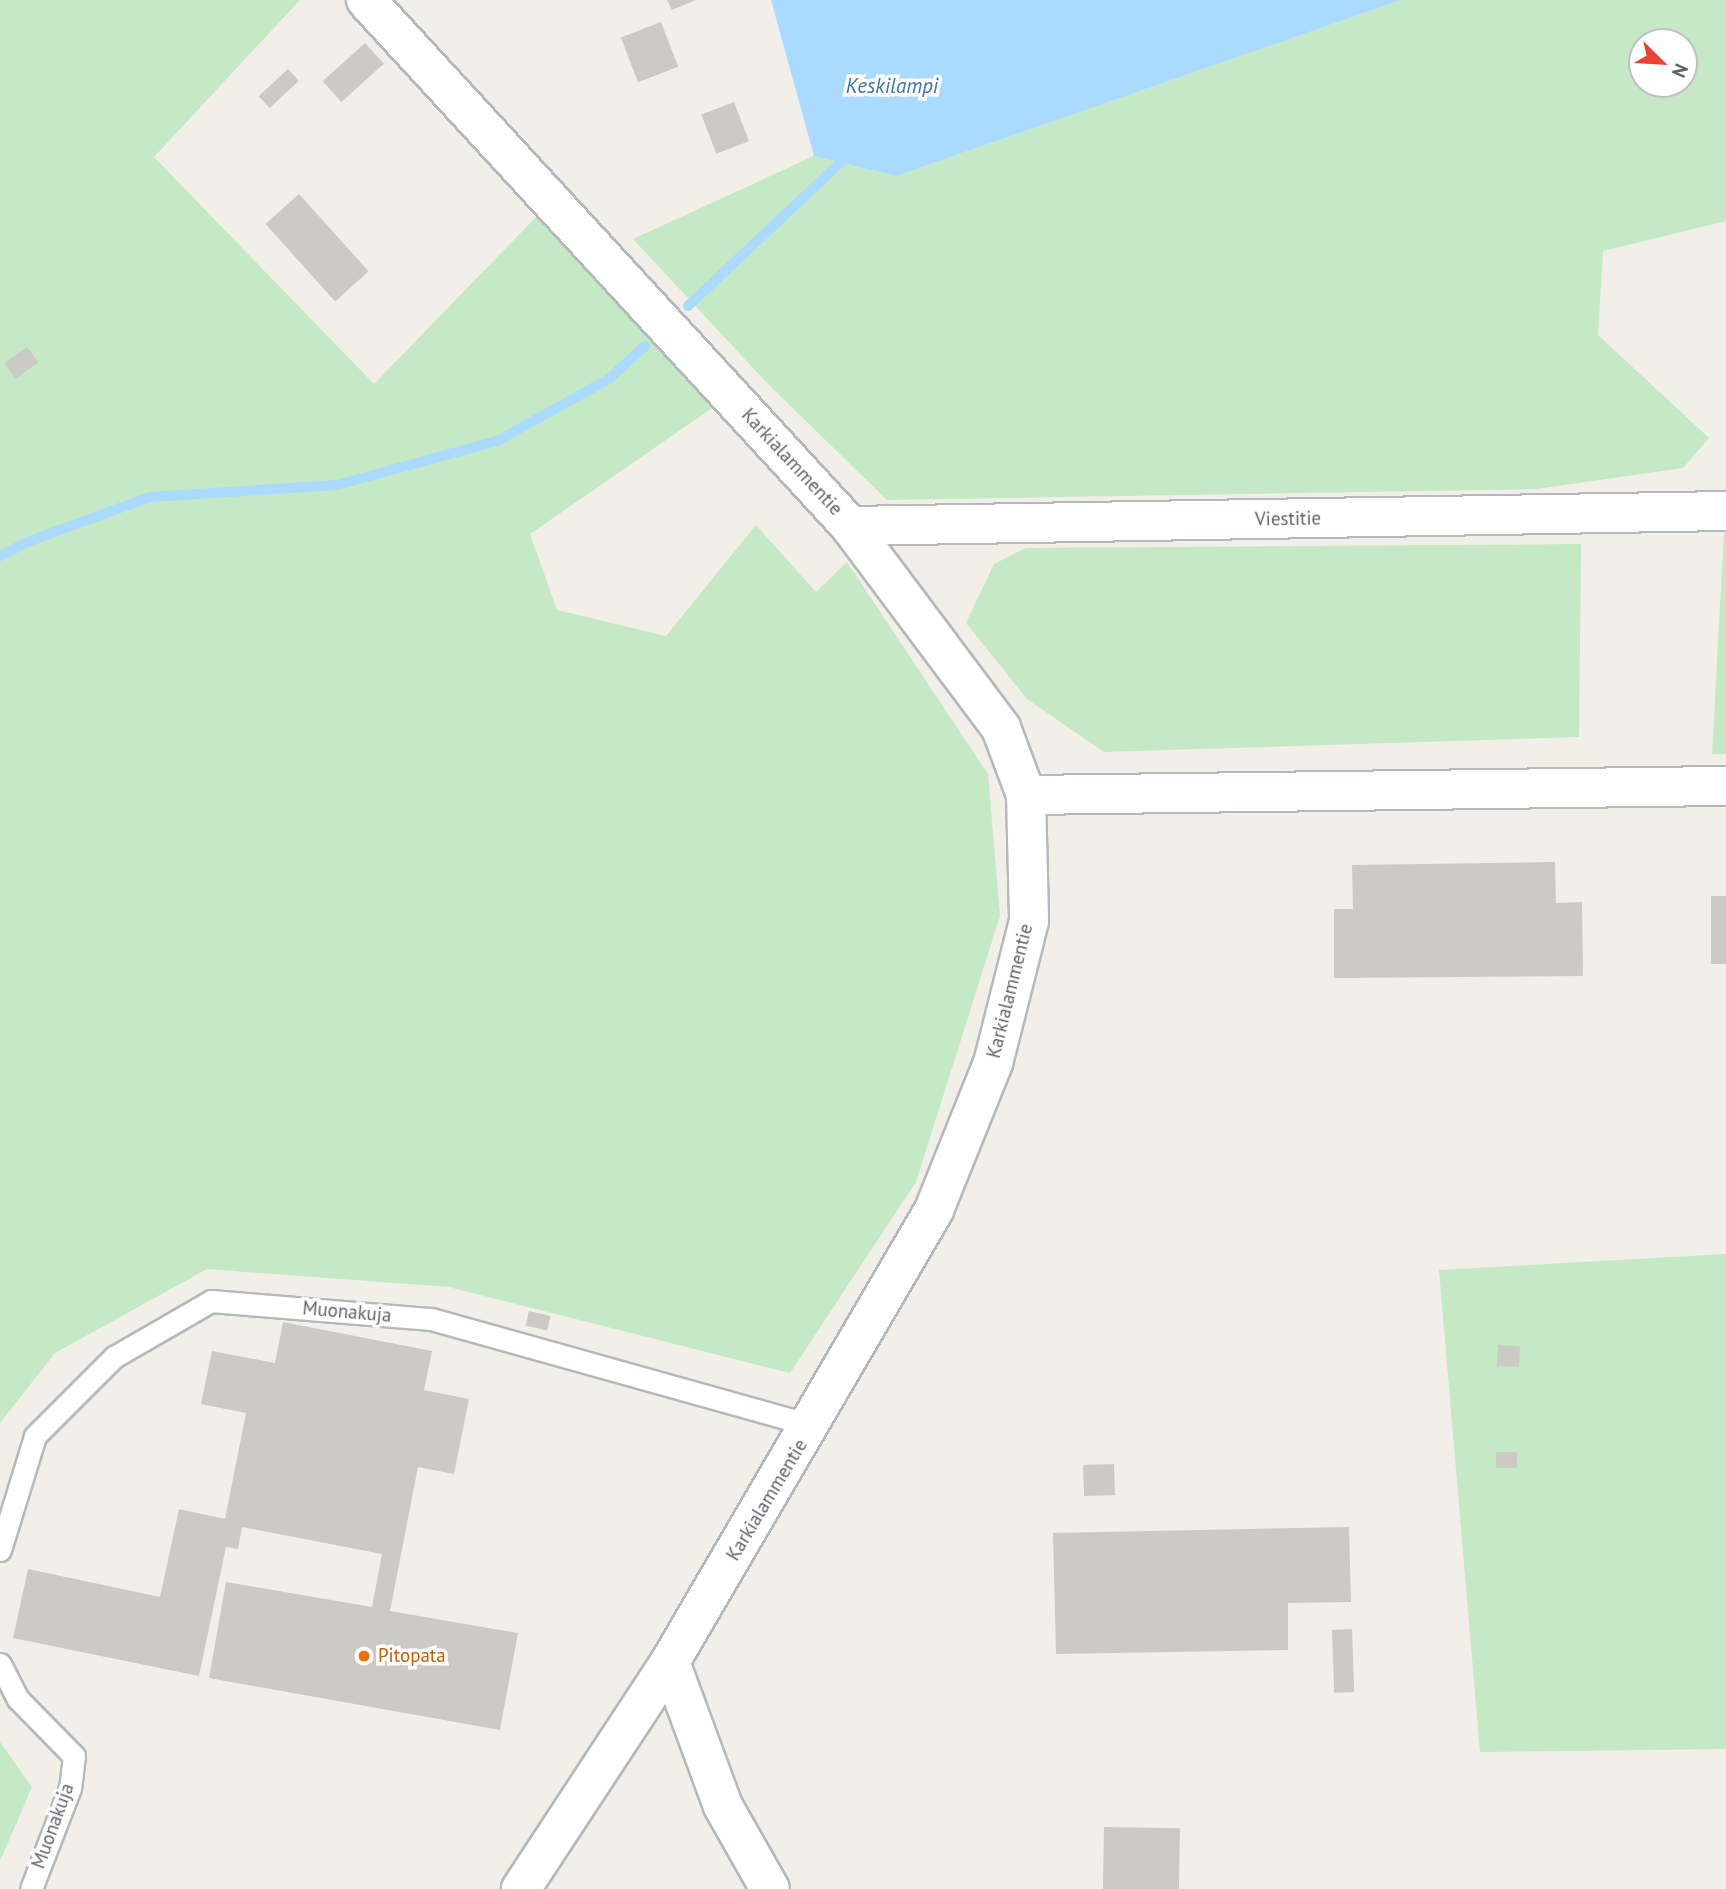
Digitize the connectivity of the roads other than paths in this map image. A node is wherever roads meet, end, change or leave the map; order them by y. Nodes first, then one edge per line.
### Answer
1 (366, 0) edge
2 (1726, 511) edge
3 (850, 526) junction
4 (1726, 786) edge
5 (1026, 795) junction
6 (811, 1425) junction
7 (0, 1550) edge
8 (670, 1662) junction
9 (0, 1664) edge
10 (31, 1889) edge
11 (521, 1889) edge
12 (770, 1889) edge

1 - 3 street, Karkialammentie
2 - 3 street, Viestitie
3 - 5 street, Karkialammentie
4 - 5 street
5 - 6 street, Karkialammentie
6 - 7 lane, Muonakuja
6 - 8 street, Karkialammentie
8 - 11 street, Karkialammentie
8 - 12 street
9 - 10 lane, Muonakuja

